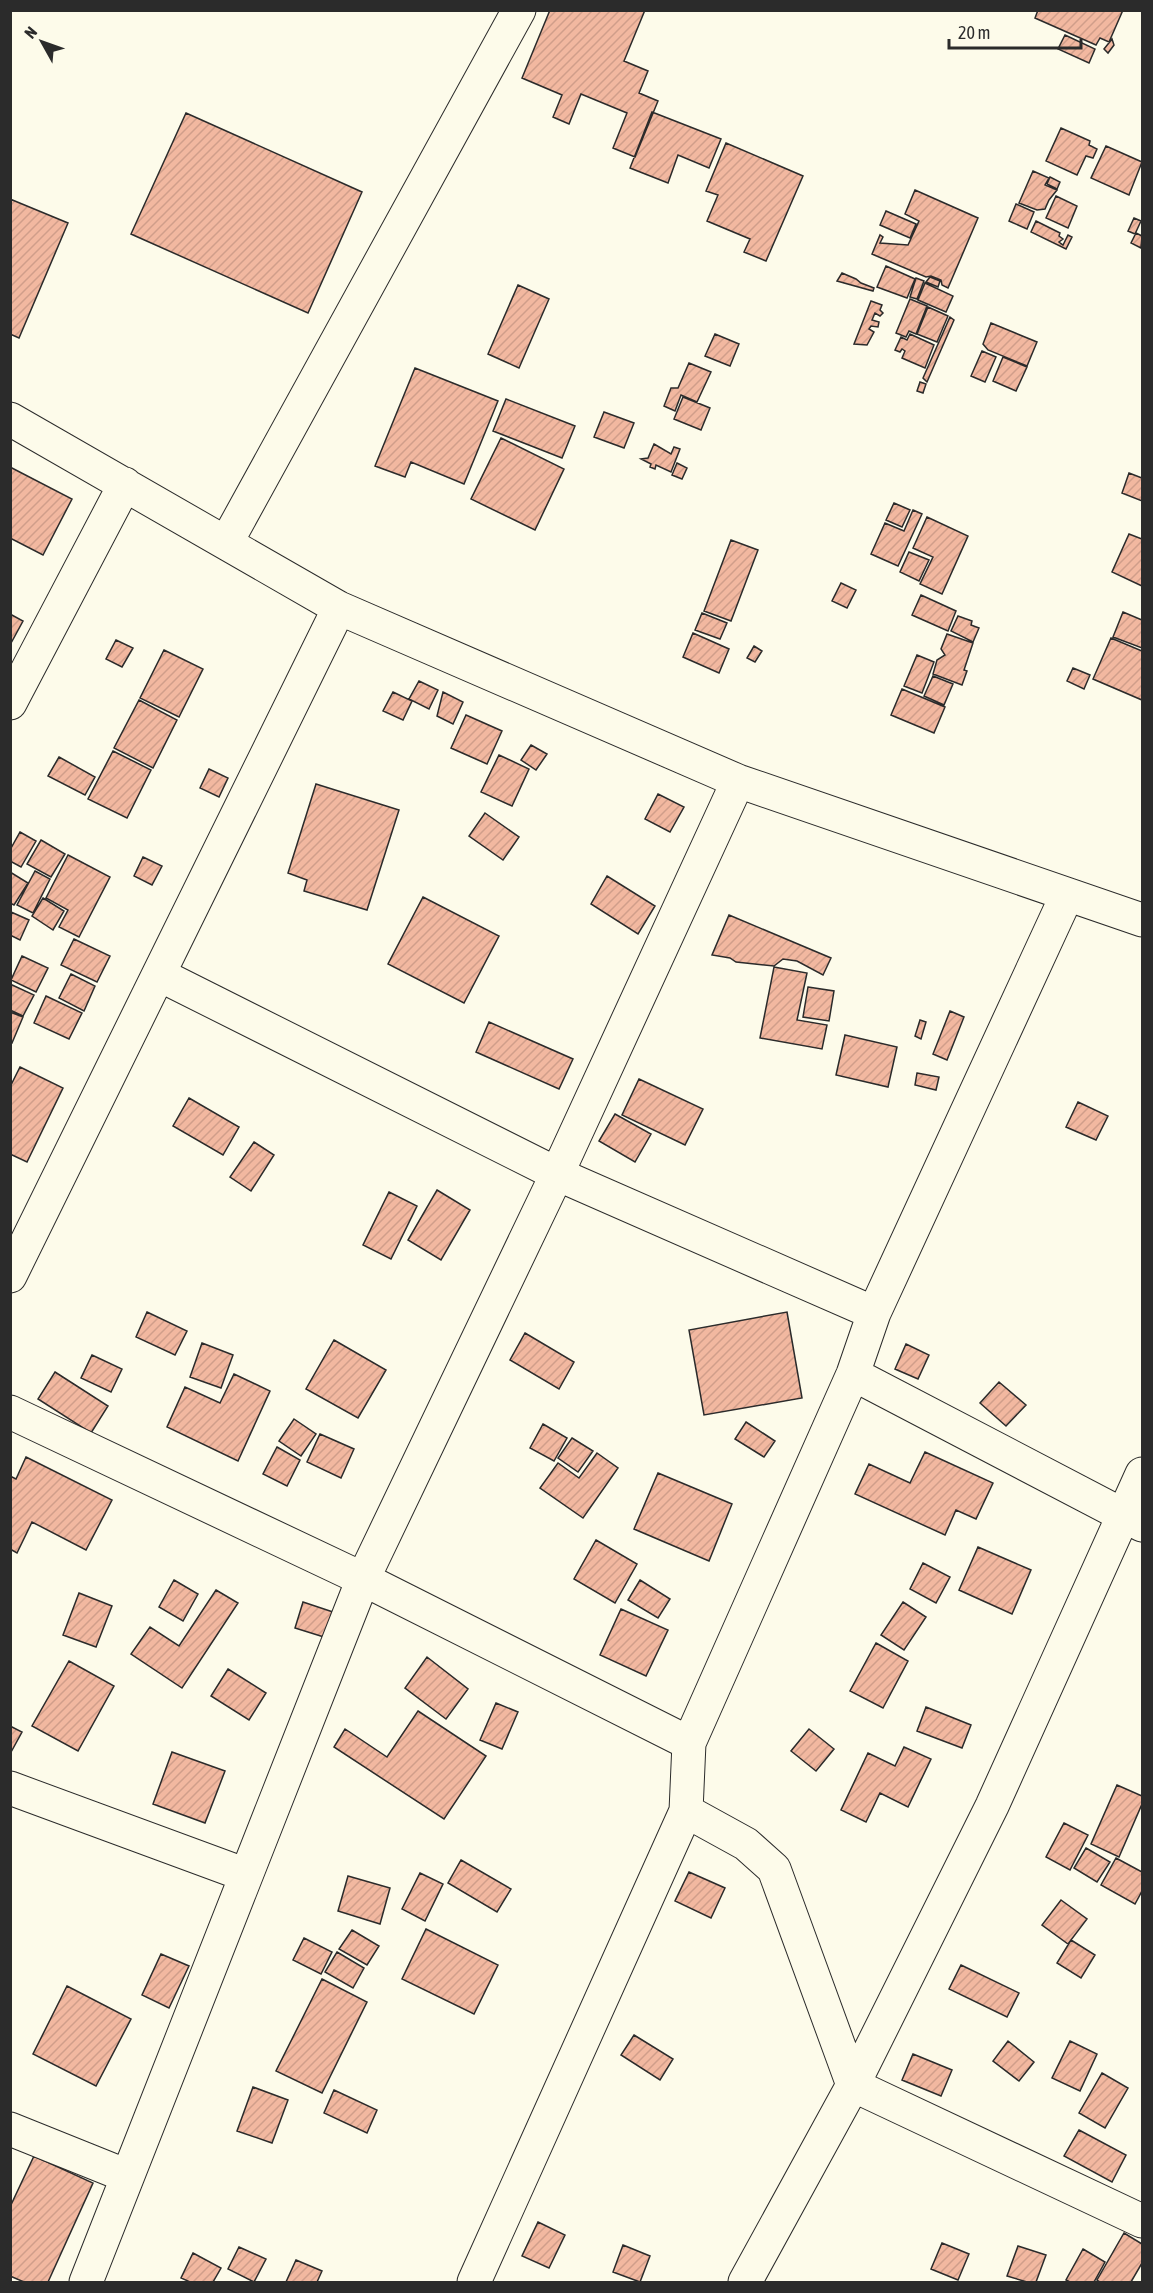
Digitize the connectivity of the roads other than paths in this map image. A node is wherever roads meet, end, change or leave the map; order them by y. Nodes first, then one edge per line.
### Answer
1 (519, 10) edge
2 (10, 419) edge
3 (125, 484) junction
4 (226, 543) junction
5 (339, 608) junction
6 (10, 703) edge
7 (738, 781) junction
8 (1067, 895) junction
9 (1143, 920) edge
10 (160, 975) junction
11 (556, 1174) junction
12 (13, 1261) edge
13 (874, 1313) junction
14 (853, 1374) junction
15 (10, 1412) edge
16 (1143, 1474) edge
17 (1133, 1521) edge
18 (363, 1579) junction
19 (689, 1743) junction
20 (10, 1788) edge
21 (686, 1811) junction
22 (246, 1875) junction
23 (853, 2085) junction
24 (10, 2129) edge
25 (127, 2176) junction
26 (1143, 2221) edge
27 (86, 2283) edge
28 (474, 2283) edge
29 (745, 2283) edge

1 - 4 street
2 - 3 street
3 - 4 street
3 - 6 street
4 - 5 street
5 - 7 street
5 - 10 street
7 - 8 street
7 - 11 street
8 - 9 street
8 - 13 street
10 - 11 street
10 - 12 street
11 - 13 street
11 - 18 street
13 - 14 street
14 - 17 street
14 - 19 street
15 - 18 street
16 - 17 street
17 - 23 street
18 - 19 street
18 - 22 street
19 - 21 street
20 - 22 street
21 - 23 street
21 - 28 street
22 - 25 street
23 - 26 street
23 - 29 street
24 - 25 street
25 - 27 street

